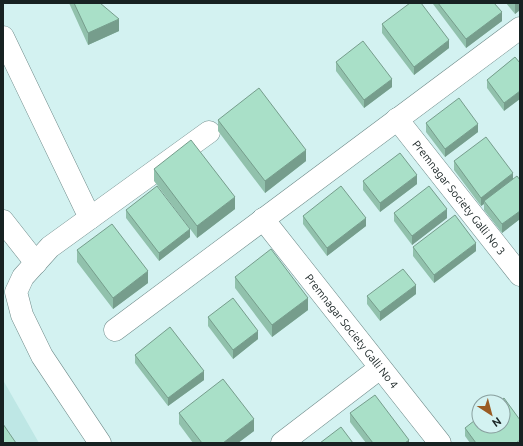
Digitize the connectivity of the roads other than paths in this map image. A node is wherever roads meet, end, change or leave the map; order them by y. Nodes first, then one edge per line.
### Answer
1 (520, 29) edge
2 (3, 37) edge
3 (398, 119) junction
4 (209, 132) dead end
5 (90, 218) junction
6 (263, 219) junction
7 (3, 221) edge
8 (36, 263) junction
9 (520, 276) edge
10 (3, 289) edge
11 (22, 315) junction
12 (115, 330) dead end
13 (380, 368) junction
14 (100, 443) edge
15 (282, 443) edge
16 (440, 443) edge

1 - 3 street
2 - 5 street
3 - 6 street
3 - 9 street, Premnagar Society Galli No 3
4 - 5 street
5 - 8 street
6 - 12 street
6 - 13 street, Premnagar Society Galli No 4
7 - 8 street
8 - 11 street
10 - 11 street
11 - 14 street
13 - 15 street
13 - 16 street, Premnagar Society Galli No 4

